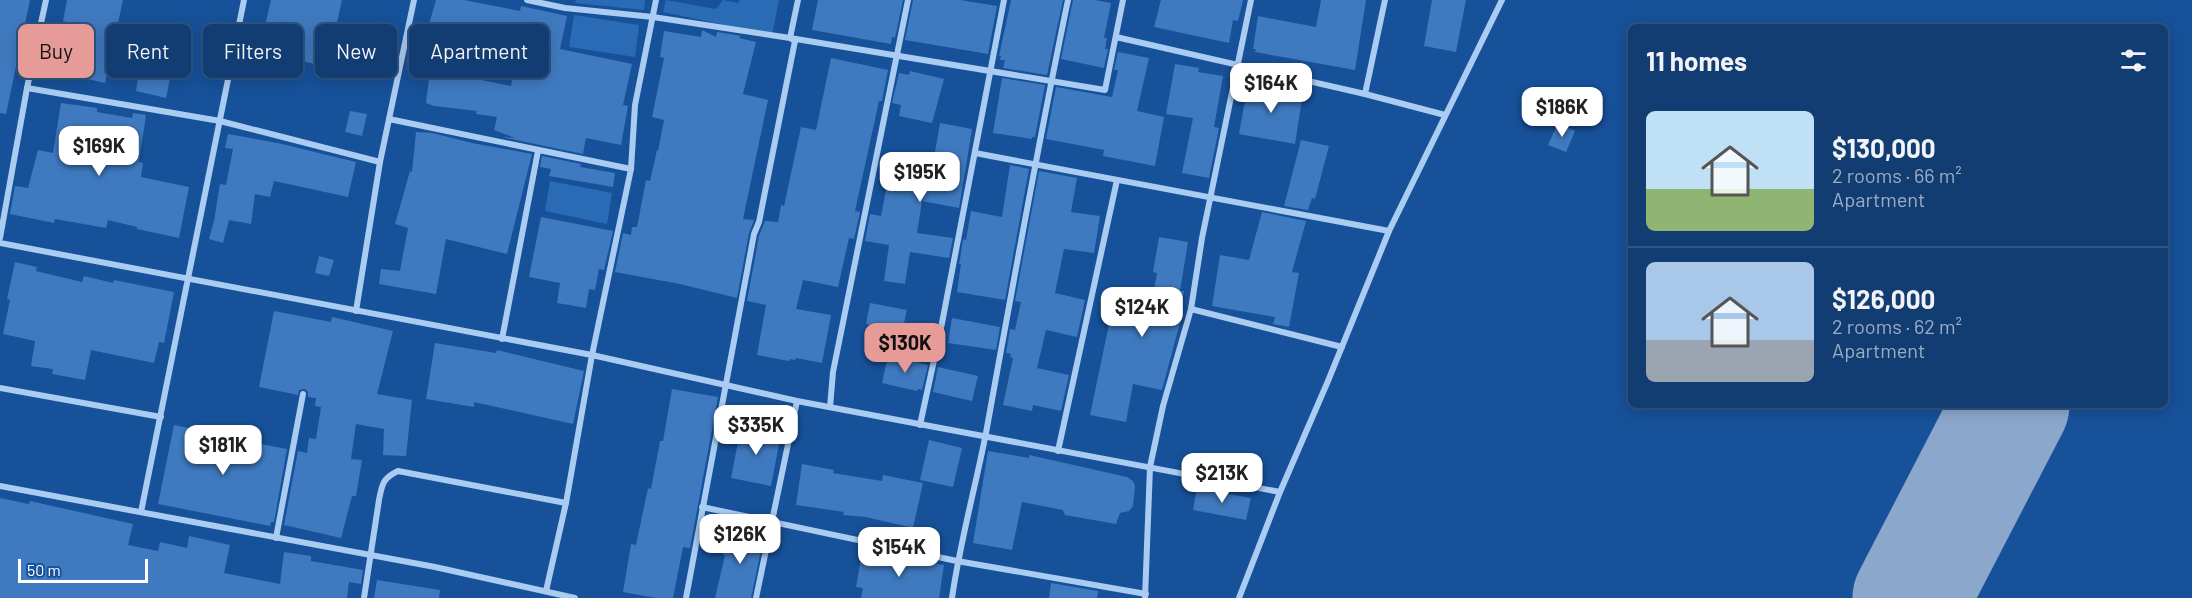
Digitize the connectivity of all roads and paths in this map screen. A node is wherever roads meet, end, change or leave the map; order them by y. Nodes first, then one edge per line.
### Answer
1 (46, 0) edge
2 (244, 0) edge
3 (414, 0) edge
4 (527, 0) edge
5 (567, 0) edge
6 (656, 0) edge
7 (798, 0) edge
8 (908, 0) edge
9 (1004, 0) edge
10 (1068, 0) edge
11 (1123, 0) edge
12 (1251, 0) edge
13 (1385, 0) edge
14 (1502, 0) edge
15 (565, 8) junction
16 (653, 17) junction
17 (1116, 37) junction
18 (790, 38) junction
19 (897, 56) junction
20 (1238, 64) junction
21 (990, 72) junction
22 (1051, 80) junction
23 (27, 88) junction
24 (1365, 94) junction
25 (1445, 115) junction
26 (389, 119) junction
27 (220, 121) junction
28 (538, 151) junction
29 (975, 153) junction
30 (380, 162) junction
31 (1034, 165) junction
32 (631, 169) junction
33 (1117, 180) junction
34 (1212, 196) junction
35 (1389, 231) junction
36 (0, 241) edge
37 (188, 279) junction
38 (1191, 309) junction
39 (356, 311) junction
40 (502, 339) junction
41 (1342, 347) junction
42 (592, 355) junction
43 (726, 384) junction
44 (0, 388) edge
45 (303, 394) dead end
46 (797, 401) junction
47 (830, 407) junction
48 (160, 417) junction
49 (920, 425) junction
50 (985, 437) junction
51 (1058, 451) junction
52 (1150, 467) junction
53 (0, 486) edge
54 (1280, 492) junction
55 (566, 503) junction
56 (702, 507) junction
57 (141, 512) junction
58 (771, 523) junction
59 (276, 537) junction
60 (372, 555) junction
61 (957, 561) junction
62 (546, 591) junction
63 (1146, 596) edge
64 (364, 598) edge
65 (575, 598) edge
66 (686, 598) edge
67 (756, 598) edge
68 (952, 598) edge
69 (1239, 598) edge

1 - 23 street
2 - 27 street
3 - 26 street
4 - 15 street
5 - 15 street
6 - 16 street
7 - 18 street
8 - 19 street
9 - 21 street
10 - 22 street
11 - 17 street
12 - 20 street
13 - 24 street
14 - 25 street
15 - 16 street
16 - 18 street
16 - 32 street
17 - 20 street
17 - 22 street
18 - 19 street
18 - 43 street
19 - 21 street
19 - 47 street
20 - 24 street
20 - 34 street
21 - 22 street
21 - 29 street
22 - 31 street
23 - 27 street
23 - 36 street
24 - 25 street
25 - 35 street
26 - 28 street
26 - 30 street
27 - 30 street
27 - 37 street
28 - 32 street
28 - 40 street
29 - 31 street
29 - 49 street
30 - 39 street
31 - 33 street
31 - 50 street
32 - 42 street
33 - 34 street
33 - 51 street
34 - 35 street
34 - 38 street
35 - 41 street
36 - 37 street
37 - 39 street
37 - 48 street
38 - 41 street
38 - 52 street
39 - 40 street
40 - 42 street
41 - 54 street
42 - 43 street
42 - 55 street
43 - 46 street
43 - 56 street
44 - 48 street
45 - 59 street
46 - 47 street
46 - 58 street
47 - 49 street
48 - 57 street
49 - 50 street
50 - 51 street
50 - 61 street
51 - 52 street
52 - 54 street
52 - 63 street
53 - 57 street
54 - 69 street
55 - 60 street
55 - 62 street
56 - 58 street
56 - 66 street
57 - 59 street
58 - 61 street
58 - 67 street
59 - 60 street
60 - 62 street
60 - 64 street
61 - 63 street
61 - 68 street
62 - 65 street

